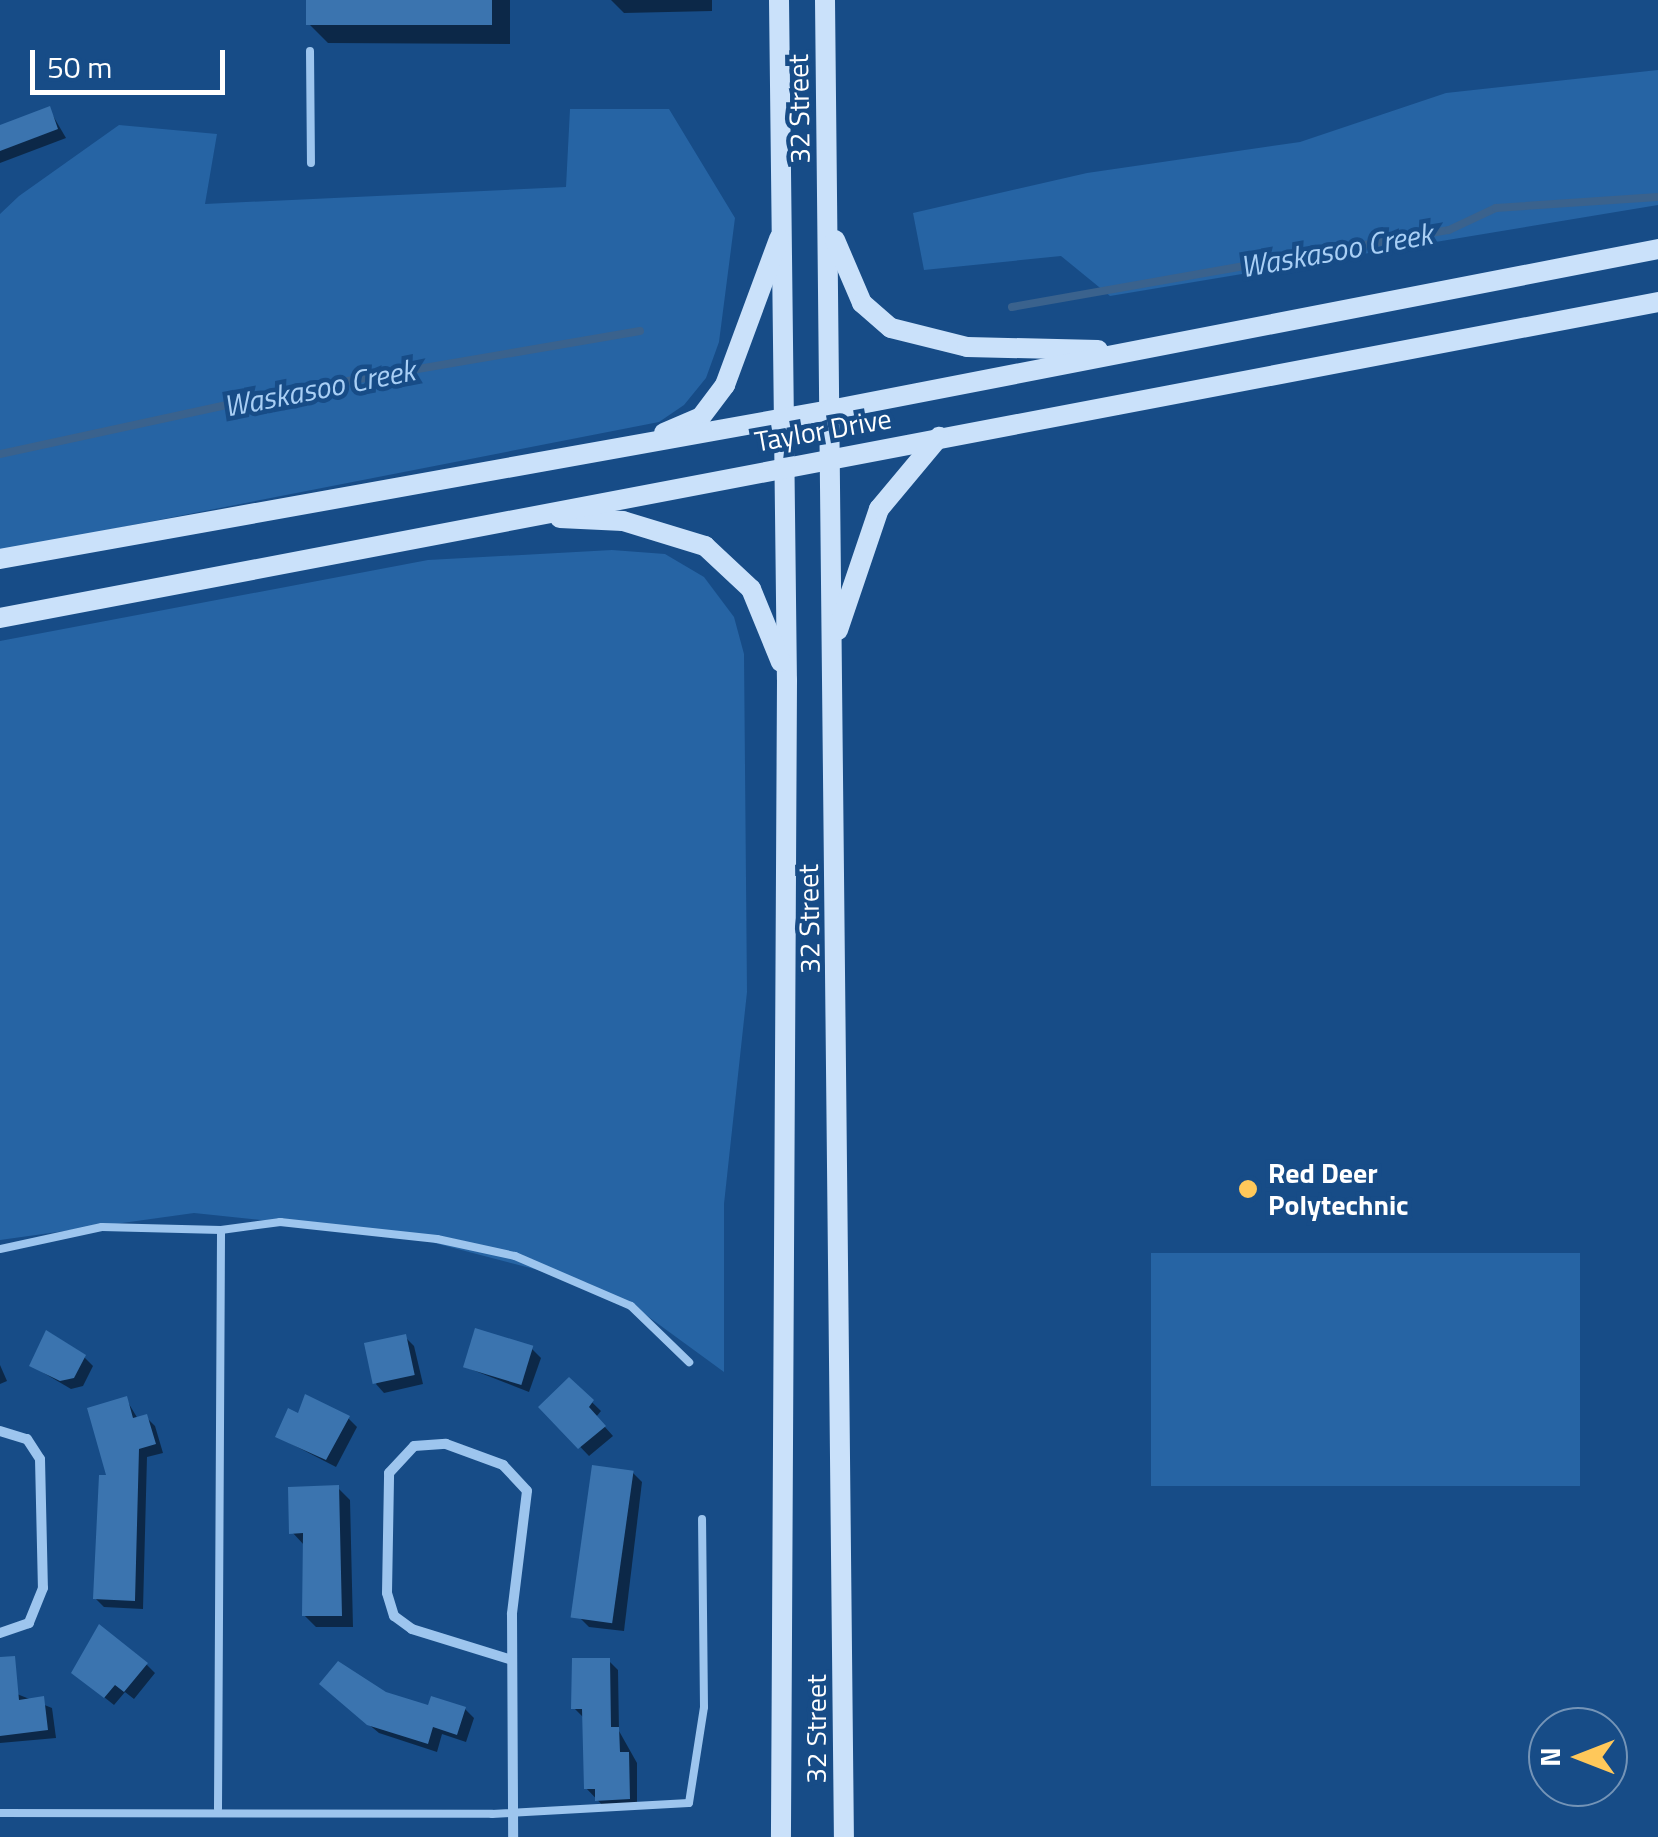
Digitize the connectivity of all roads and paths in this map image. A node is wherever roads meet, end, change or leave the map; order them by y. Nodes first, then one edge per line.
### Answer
1 (779, 0) edge
2 (826, 0) edge
3 (310, 52) dead end
4 (311, 163) dead end
5 (828, 222) junction
6 (784, 223) junction
7 (1658, 249) edge
8 (1658, 302) edge
9 (1140, 351) junction
10 (830, 410) junction
11 (786, 418) junction
12 (939, 437) junction
13 (629, 448) junction
14 (830, 456) junction
15 (786, 465) junction
16 (528, 516) junction
17 (0, 560) edge
18 (0, 618) edge
19 (832, 652) junction
20 (787, 680) junction
21 (222, 1230) junction
22 (0, 1249) edge
23 (688, 1362) dead end
24 (0, 1432) edge
25 (702, 1519) dead end
26 (0, 1633) edge
27 (512, 1660) junction
28 (218, 1809) junction
29 (0, 1813) edge
30 (513, 1814) junction
31 (514, 1837) edge
32 (781, 1837) edge
33 (844, 1837) edge

1 - 6 main road, 32 Street
2 - 5 main road, 32 Street
3 - 4 lane
5 - 9 main road
5 - 10 main road, 32 Street
6 - 11 main road, 32 Street
6 - 13 main road
7 - 9 main road, Taylor Drive
8 - 12 main road, Taylor Drive
9 - 10 main road, Taylor Drive
10 - 11 main road, Taylor Drive
10 - 14 main road, 32 Street
11 - 13 main road, Taylor Drive
11 - 15 main road, 32 Street
12 - 14 main road, Taylor Drive
12 - 19 main road
13 - 17 main road, Taylor Drive
14 - 15 main road, Taylor Drive
14 - 19 main road, 32 Street
15 - 16 main road, Taylor Drive
15 - 20 main road, 32 Street
16 - 18 main road, Taylor Drive
16 - 20 main road
19 - 33 main road, 32 Street
20 - 32 main road, 32 Street
21 - 22 lane
21 - 23 lane
21 - 28 lane
24 - 26 street
25 - 30 lane
27 - 27 street
27 - 30 street
28 - 29 lane
28 - 30 lane
30 - 31 street

